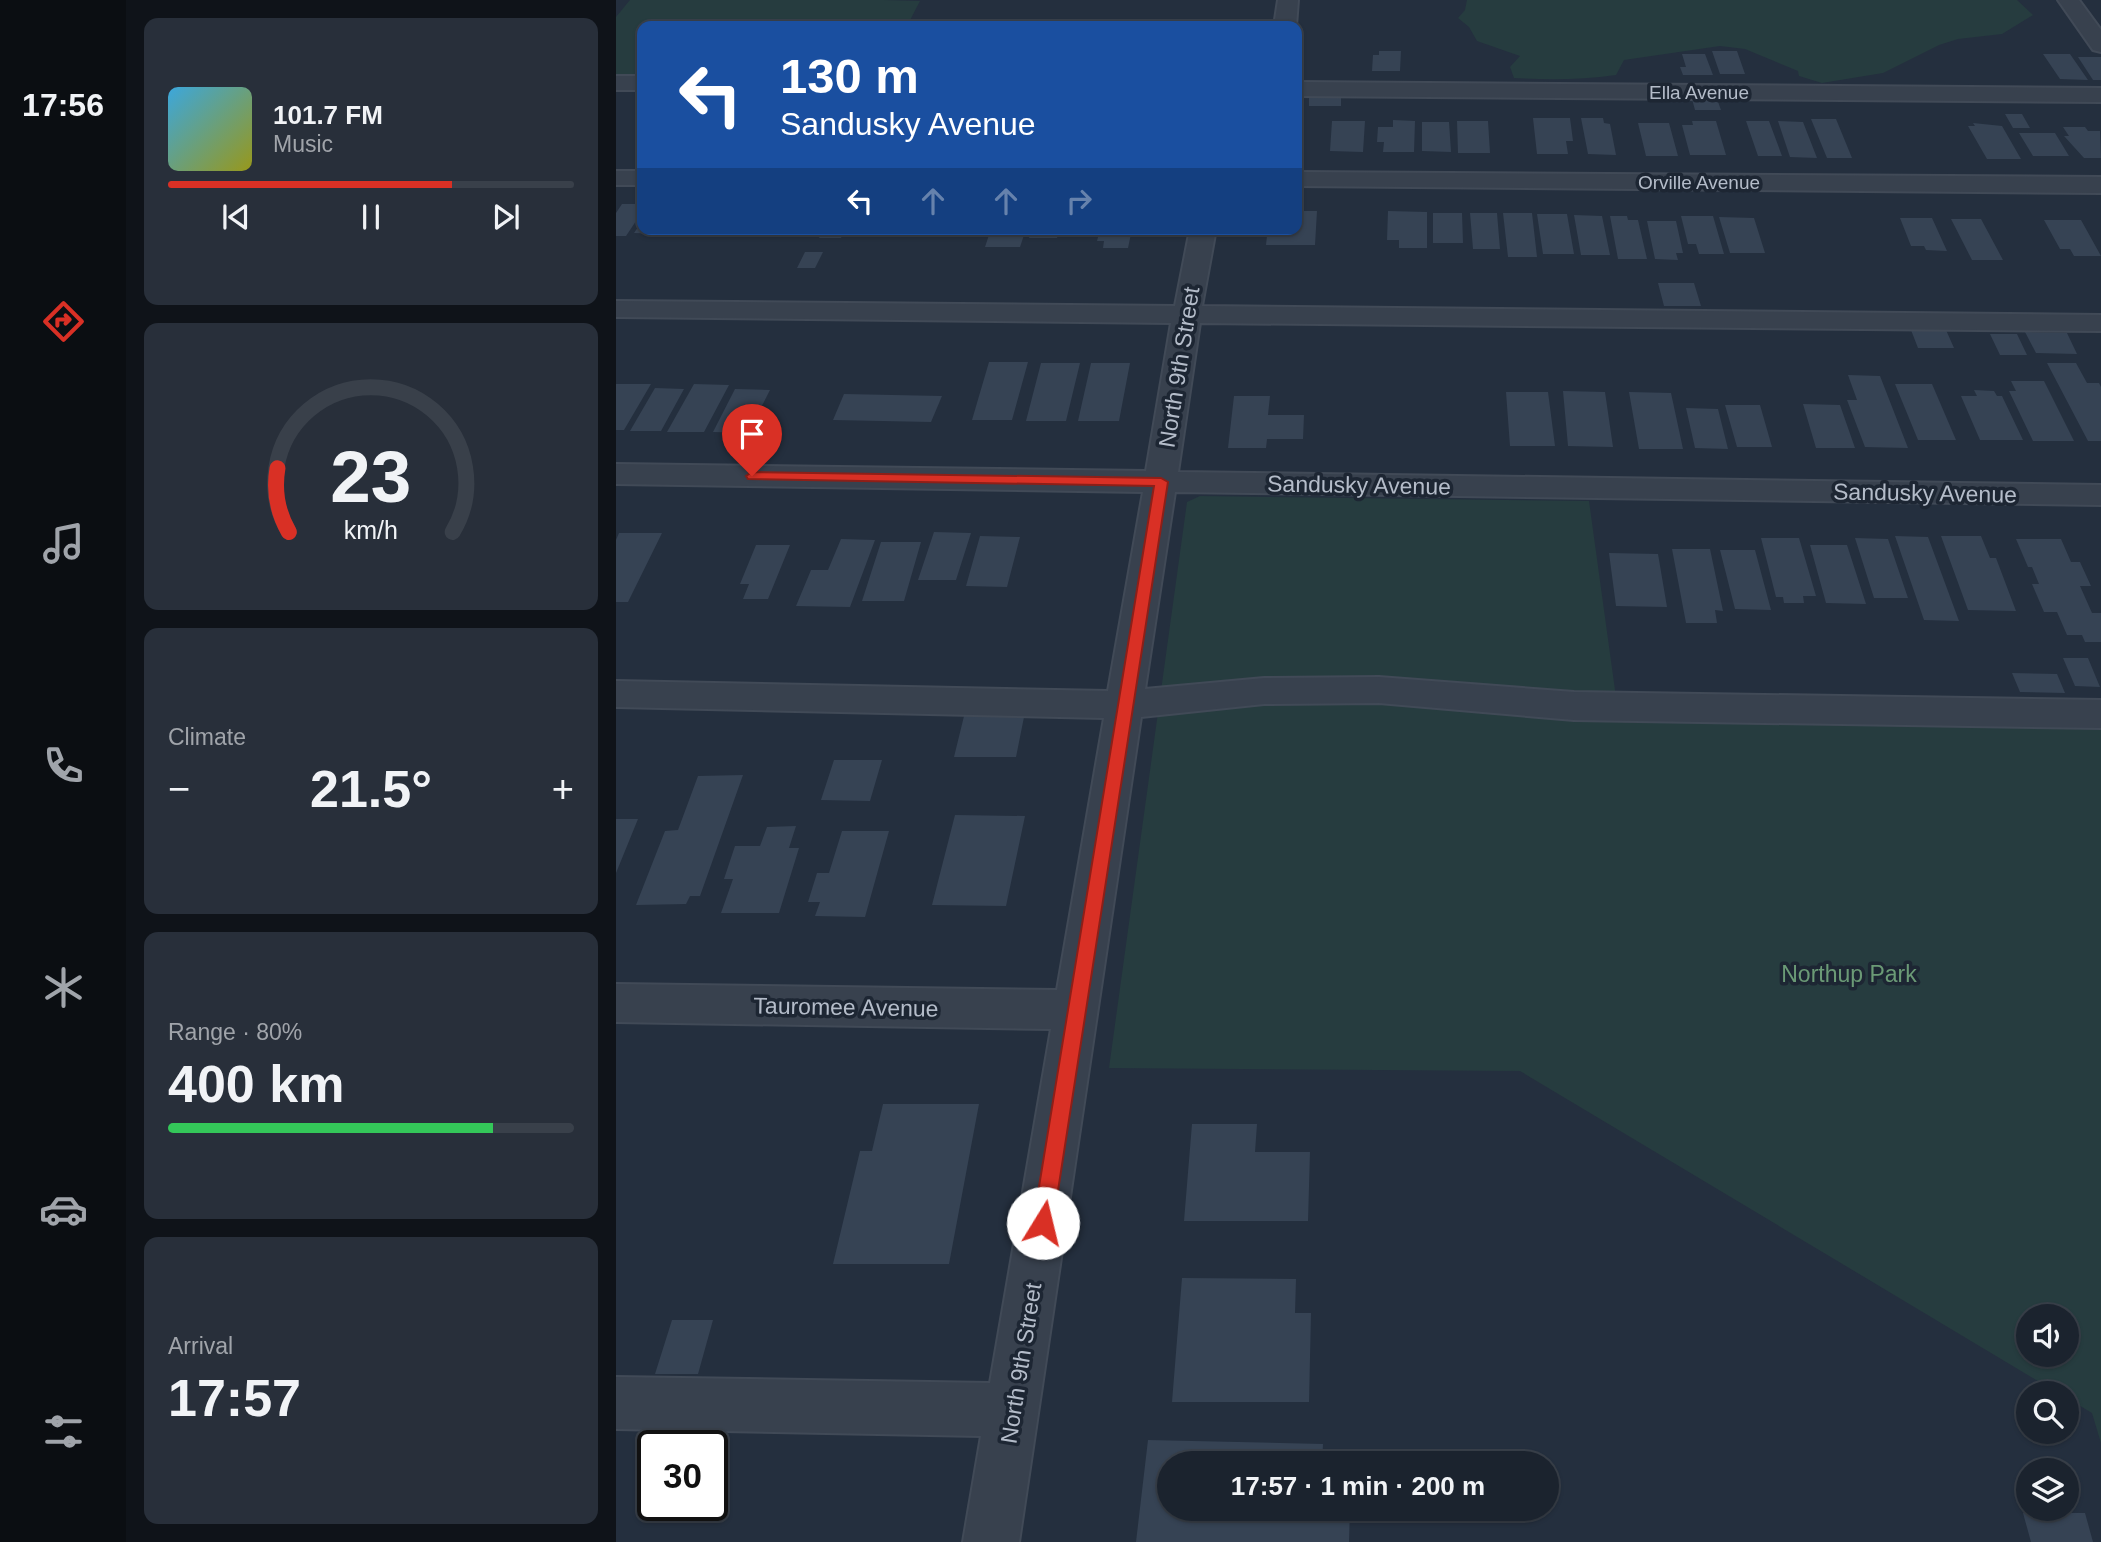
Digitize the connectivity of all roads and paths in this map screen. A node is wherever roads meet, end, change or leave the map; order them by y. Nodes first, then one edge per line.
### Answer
1 (1288, 0) edge
2 (2068, 0) edge
3 (1286, 21) edge
4 (2101, 45) edge
5 (616, 83) edge
6 (637, 83) edge
7 (1302, 89) edge
8 (2101, 95) edge
9 (616, 178) edge
10 (637, 178) edge
11 (1302, 179) edge
12 (2101, 185) edge
13 (1202, 235) edge
14 (616, 309) edge
15 (1187, 314) junction
16 (2101, 323) edge
17 (616, 474) edge
18 (1161, 482) junction
19 (2101, 495) edge
20 (616, 694) edge
21 (1126, 705) junction
22 (2101, 714) edge
23 (616, 1003) edge
24 (1076, 1010) junction
25 (616, 1403) edge
26 (1013, 1410) junction
27 (991, 1542) edge

1 - 3 street
2 - 4 street
5 - 6 street
7 - 8 street, Ella Avenue
9 - 10 street
11 - 12 street, Orville Avenue
13 - 15 street, North 9th Street
14 - 15 street
15 - 16 street
15 - 18 street, North 9th Street
17 - 18 street, Sandusky Avenue
18 - 19 street, Sandusky Avenue
18 - 21 street, North 9th Street
20 - 21 street
21 - 22 street
21 - 24 street, North 9th Street
23 - 24 street, Tauromee Avenue
24 - 26 street, North 9th Street
25 - 26 street
26 - 27 street, North 9th Street

